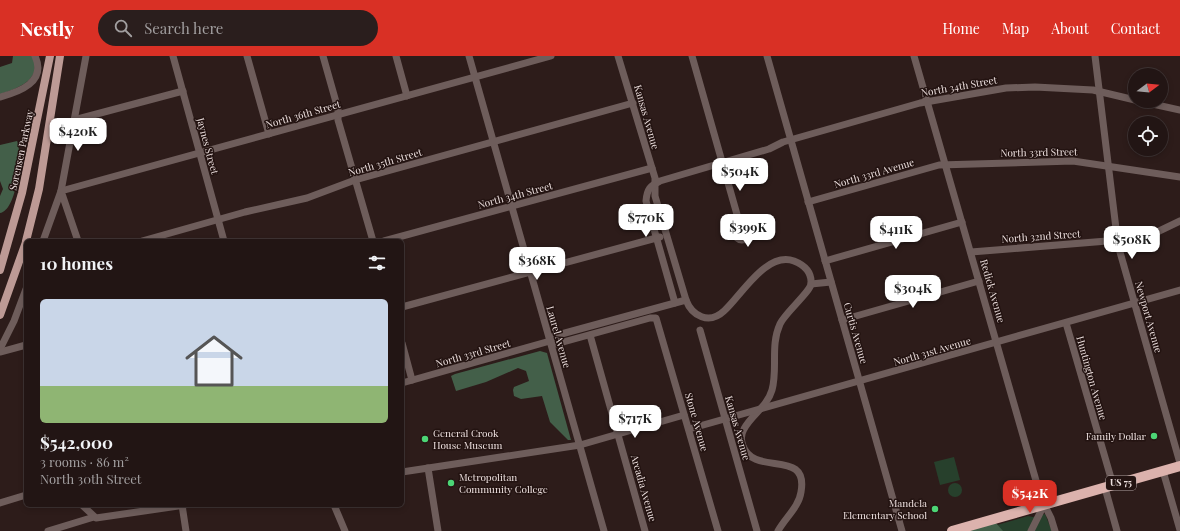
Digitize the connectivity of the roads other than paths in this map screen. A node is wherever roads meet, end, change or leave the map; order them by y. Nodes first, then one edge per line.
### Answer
1 (35, 56) edge
2 (50, 56) edge
3 (60, 56) edge
4 (86, 56) edge
5 (173, 56) edge
6 (247, 56) edge
7 (323, 56) edge
8 (396, 56) edge
9 (469, 56) edge
10 (618, 56) edge
11 (692, 56) edge
12 (766, 56) edge
13 (914, 56) edge
14 (1095, 56) edge
15 (546, 57) edge
16 (475, 77) junction
17 (183, 91) junction
18 (1100, 92) junction
19 (407, 96) junction
20 (0, 98) edge
21 (1128, 98) edge
22 (927, 102) junction
23 (633, 103) junction
24 (1168, 107) edge
25 (1180, 110) edge
26 (338, 114) junction
27 (74, 120) junction
28 (270, 134) junction
29 (789, 140) junction
30 (493, 142) junction
31 (200, 153) junction
32 (722, 163) junction
33 (945, 164) junction
34 (1108, 165) junction
35 (652, 168) junction
36 (1180, 177) edge
37 (355, 180) junction
38 (655, 184) junction
39 (61, 191) junction
40 (808, 202) junction
41 (512, 206) junction
42 (218, 219) junction
43 (1180, 221) edge
44 (962, 222) junction
45 (740, 225) dead end
46 (667, 235) junction
47 (656, 238) junction
48 (27, 239) edge
49 (44, 239) edge
50 (77, 239) edge
51 (149, 239) edge
52 (223, 239) edge
53 (372, 239) edge
54 (391, 239) edge
55 (1117, 240) junction
56 (24, 248) edge
57 (971, 252) junction
58 (825, 261) junction
59 (0, 270) edge
60 (530, 273) junction
61 (979, 281) junction
62 (831, 282) junction
63 (811, 284) junction
64 (1180, 290) edge
65 (24, 294) edge
66 (686, 300) junction
67 (1134, 302) junction
68 (675, 303) junction
69 (404, 307) edge
70 (0, 315) edge
71 (656, 318) joint
72 (842, 320) junction
73 (1066, 323) junction
74 (700, 330) dead end
75 (590, 335) junction
76 (550, 342) junction
77 (997, 342) junction
78 (24, 345) edge
79 (404, 350) edge
80 (0, 351) edge
81 (412, 380) junction
82 (404, 382) edge
83 (860, 382) junction
84 (760, 410) junction
85 (684, 415) junction
86 (725, 419) junction
87 (689, 429) junction
88 (618, 434) junction
89 (580, 445) junction
90 (1180, 463) edge
91 (1180, 466) edge
92 (428, 468) junction
93 (1163, 471) junction
94 (404, 472) edge
95 (1109, 486) junction
96 (24, 496) edge
97 (0, 502) edge
98 (1044, 505) junction
99 (84, 507) edge
100 (170, 507) edge
101 (184, 507) edge
102 (335, 507) edge
103 (94, 517) junction
104 (438, 530) edge
105 (1180, 530) edge
106 (48, 531) edge
107 (186, 531) edge
108 (345, 531) edge
109 (604, 531) edge
110 (645, 531) edge
111 (718, 531) edge
112 (757, 531) edge
113 (778, 531) edge
114 (902, 531) edge
115 (952, 531) edge
116 (1031, 531) edge
117 (1054, 531) edge
118 (1117, 531) edge

1 - 20 street
2 - 59 main road, Sorensen Parkway
3 - 48 main road
4 - 27 street
5 - 17 street, Jaynes Street
6 - 28 street
7 - 26 street
8 - 19 street
9 - 16 street, Laurel Avenue
10 - 23 street, Kansas Avenue
11 - 32 street
12 - 29 street, Curtis Avenue
13 - 22 street, Redick Avenue
14 - 18 street, Newport Avenue
15 - 16 street, North 36th Street
16 - 19 street, North 36th Street
16 - 30 street, Laurel Avenue
17 - 27 street
17 - 31 street, Jaynes Street
18 - 21 street, North 34th Street
18 - 22 street, North 34th Street
18 - 34 street, Newport Avenue
19 - 26 street, North 36th Street
22 - 29 street, North 34th Street
22 - 33 street, Redick Avenue
23 - 30 street, North 35th Street
23 - 35 street, Kansas Avenue
24 - 25 street
26 - 28 street, North 36th Street
26 - 37 street
27 - 39 street
28 - 31 street, North 36th Street
29 - 32 street, North 34th Street
29 - 40 street, Curtis Avenue
30 - 37 street, North 35th Street
30 - 41 street, Laurel Avenue
31 - 39 street, North 36th Street
31 - 42 street, Jaynes Street
32 - 38 street, North 34th Street
32 - 45 street
33 - 34 street, North 33rd Street
33 - 40 street, North 33rd Avenue
33 - 44 street, Redick Avenue
34 - 36 street, North 33rd Street
34 - 55 street, Newport Avenue
35 - 38 street, Kansas Avenue
35 - 41 street, North 34th Street
37 - 42 street, North 35th Street
37 - 53 street
38 - 46 street, Kansas Avenue
38 - 47 street
39 - 49 street
39 - 50 street
40 - 58 street, Curtis Avenue
41 - 54 street, North 34th Street
41 - 60 street, Laurel Avenue
42 - 51 street, North 35th Street
42 - 52 street, Jaynes Street
43 - 55 street, North 32nd Street
44 - 57 street, Redick Avenue
44 - 58 street
46 - 47 street
46 - 66 street, Kansas Avenue
47 - 60 street
47 - 68 street
55 - 57 street, North 32nd Street
55 - 67 street, Newport Avenue
56 - 70 main road
57 - 61 street, Redick Avenue
58 - 62 street, Curtis Avenue
60 - 69 street
60 - 76 street, Laurel Avenue
61 - 72 street
61 - 77 street, Redick Avenue
62 - 63 street
62 - 72 street, Curtis Avenue
63 - 66 street
63 - 84 street
64 - 67 street, North 31st Avenue
65 - 80 street
66 - 68 street, North 33rd Street
67 - 73 street, North 31st Avenue
67 - 90 street, Newport Avenue
68 - 76 street, North 33rd Street
71 - 75 street, North 33rd Street
71 - 85 street, Stone Avenue
72 - 83 street, Curtis Avenue
73 - 77 street, North 31st Avenue
73 - 95 street, Huntington Avenue
74 - 86 street, Kansas Avenue
75 - 76 street, North 33rd Street
75 - 88 street, Arcadia Avenue
76 - 81 street, North 33rd Street
76 - 89 street, Laurel Avenue
77 - 83 street, North 31st Avenue
77 - 98 street, Redick Avenue
78 - 80 street
79 - 81 street
81 - 82 street, North 33rd Street
83 - 84 street, North 31st Avenue
83 - 114 street, Curtis Avenue
84 - 86 street, North 31st Avenue
84 - 113 street
85 - 87 street, Stone Avenue
85 - 88 street
86 - 87 street, North 31st Avenue
86 - 112 street, Kansas Avenue
87 - 111 street, Stone Avenue
88 - 89 street
88 - 110 street, Arcadia Avenue
89 - 92 street
89 - 109 street, Laurel Avenue
91 - 93 highway, US 75
92 - 94 street
92 - 104 street
93 - 95 highway, US 75
93 - 105 street
95 - 98 highway, US 75
95 - 118 street, Huntington Avenue
96 - 97 street
98 - 115 highway, US 75
98 - 116 street
98 - 117 street, Redick Avenue
99 - 103 street
100 - 103 street
101 - 107 street
102 - 108 street
103 - 106 street

